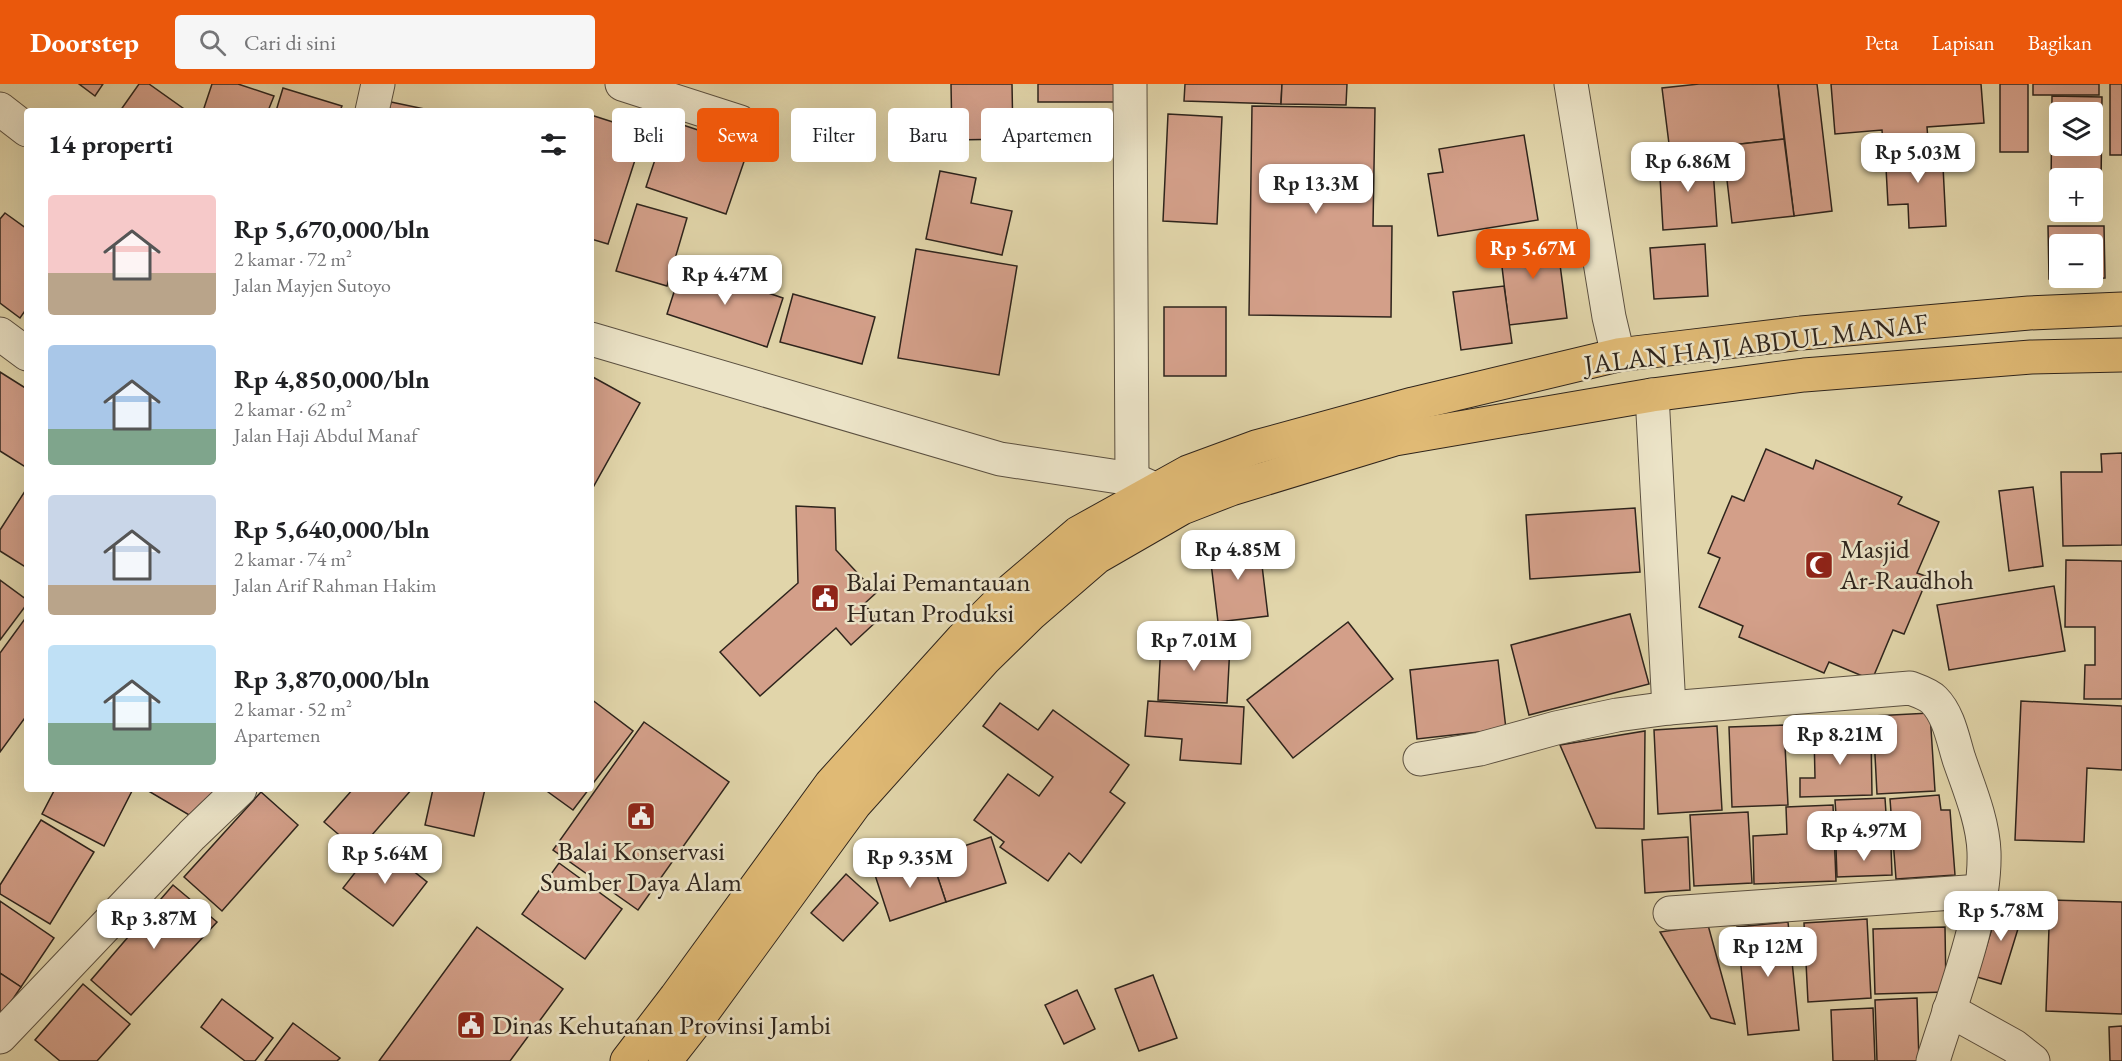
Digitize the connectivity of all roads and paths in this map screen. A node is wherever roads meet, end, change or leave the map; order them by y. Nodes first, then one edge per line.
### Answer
1 (378, 84) edge
2 (622, 84) edge
3 (1130, 84) edge
4 (1571, 84) edge
5 (373, 108) edge
6 (697, 108) edge
7 (0, 109) edge
8 (24, 128) edge
9 (2122, 309) edge
10 (0, 334) edge
11 (594, 340) edge
12 (24, 352) edge
13 (1618, 355) junction
14 (2122, 355) edge
15 (1652, 395) junction
16 (1157, 492) junction
17 (1669, 708) junction
18 (1420, 759) dead end
19 (237, 792) edge
20 (1981, 891) junction
21 (1670, 913) dead end
22 (1949, 1010) junction
23 (0, 1037) edge
24 (627, 1061) edge
25 (665, 1061) edge
26 (1933, 1061) edge
27 (2033, 1061) edge

1 - 5 street
2 - 6 street
3 - 16 street
4 - 13 street
7 - 8 street
9 - 13 main road, JALAN HAJI ABDUL MANAF
10 - 12 street
11 - 16 street
13 - 16 main road, JALAN HAJI ABDUL MANAF
14 - 15 main road, JALAN HAJI ABDUL MANAF
15 - 16 main road, JALAN HAJI ABDUL MANAF
15 - 17 street
16 - 24 main road
16 - 25 main road
17 - 18 street
17 - 20 street
19 - 23 street
20 - 21 street
20 - 22 street
22 - 26 street
22 - 27 street

